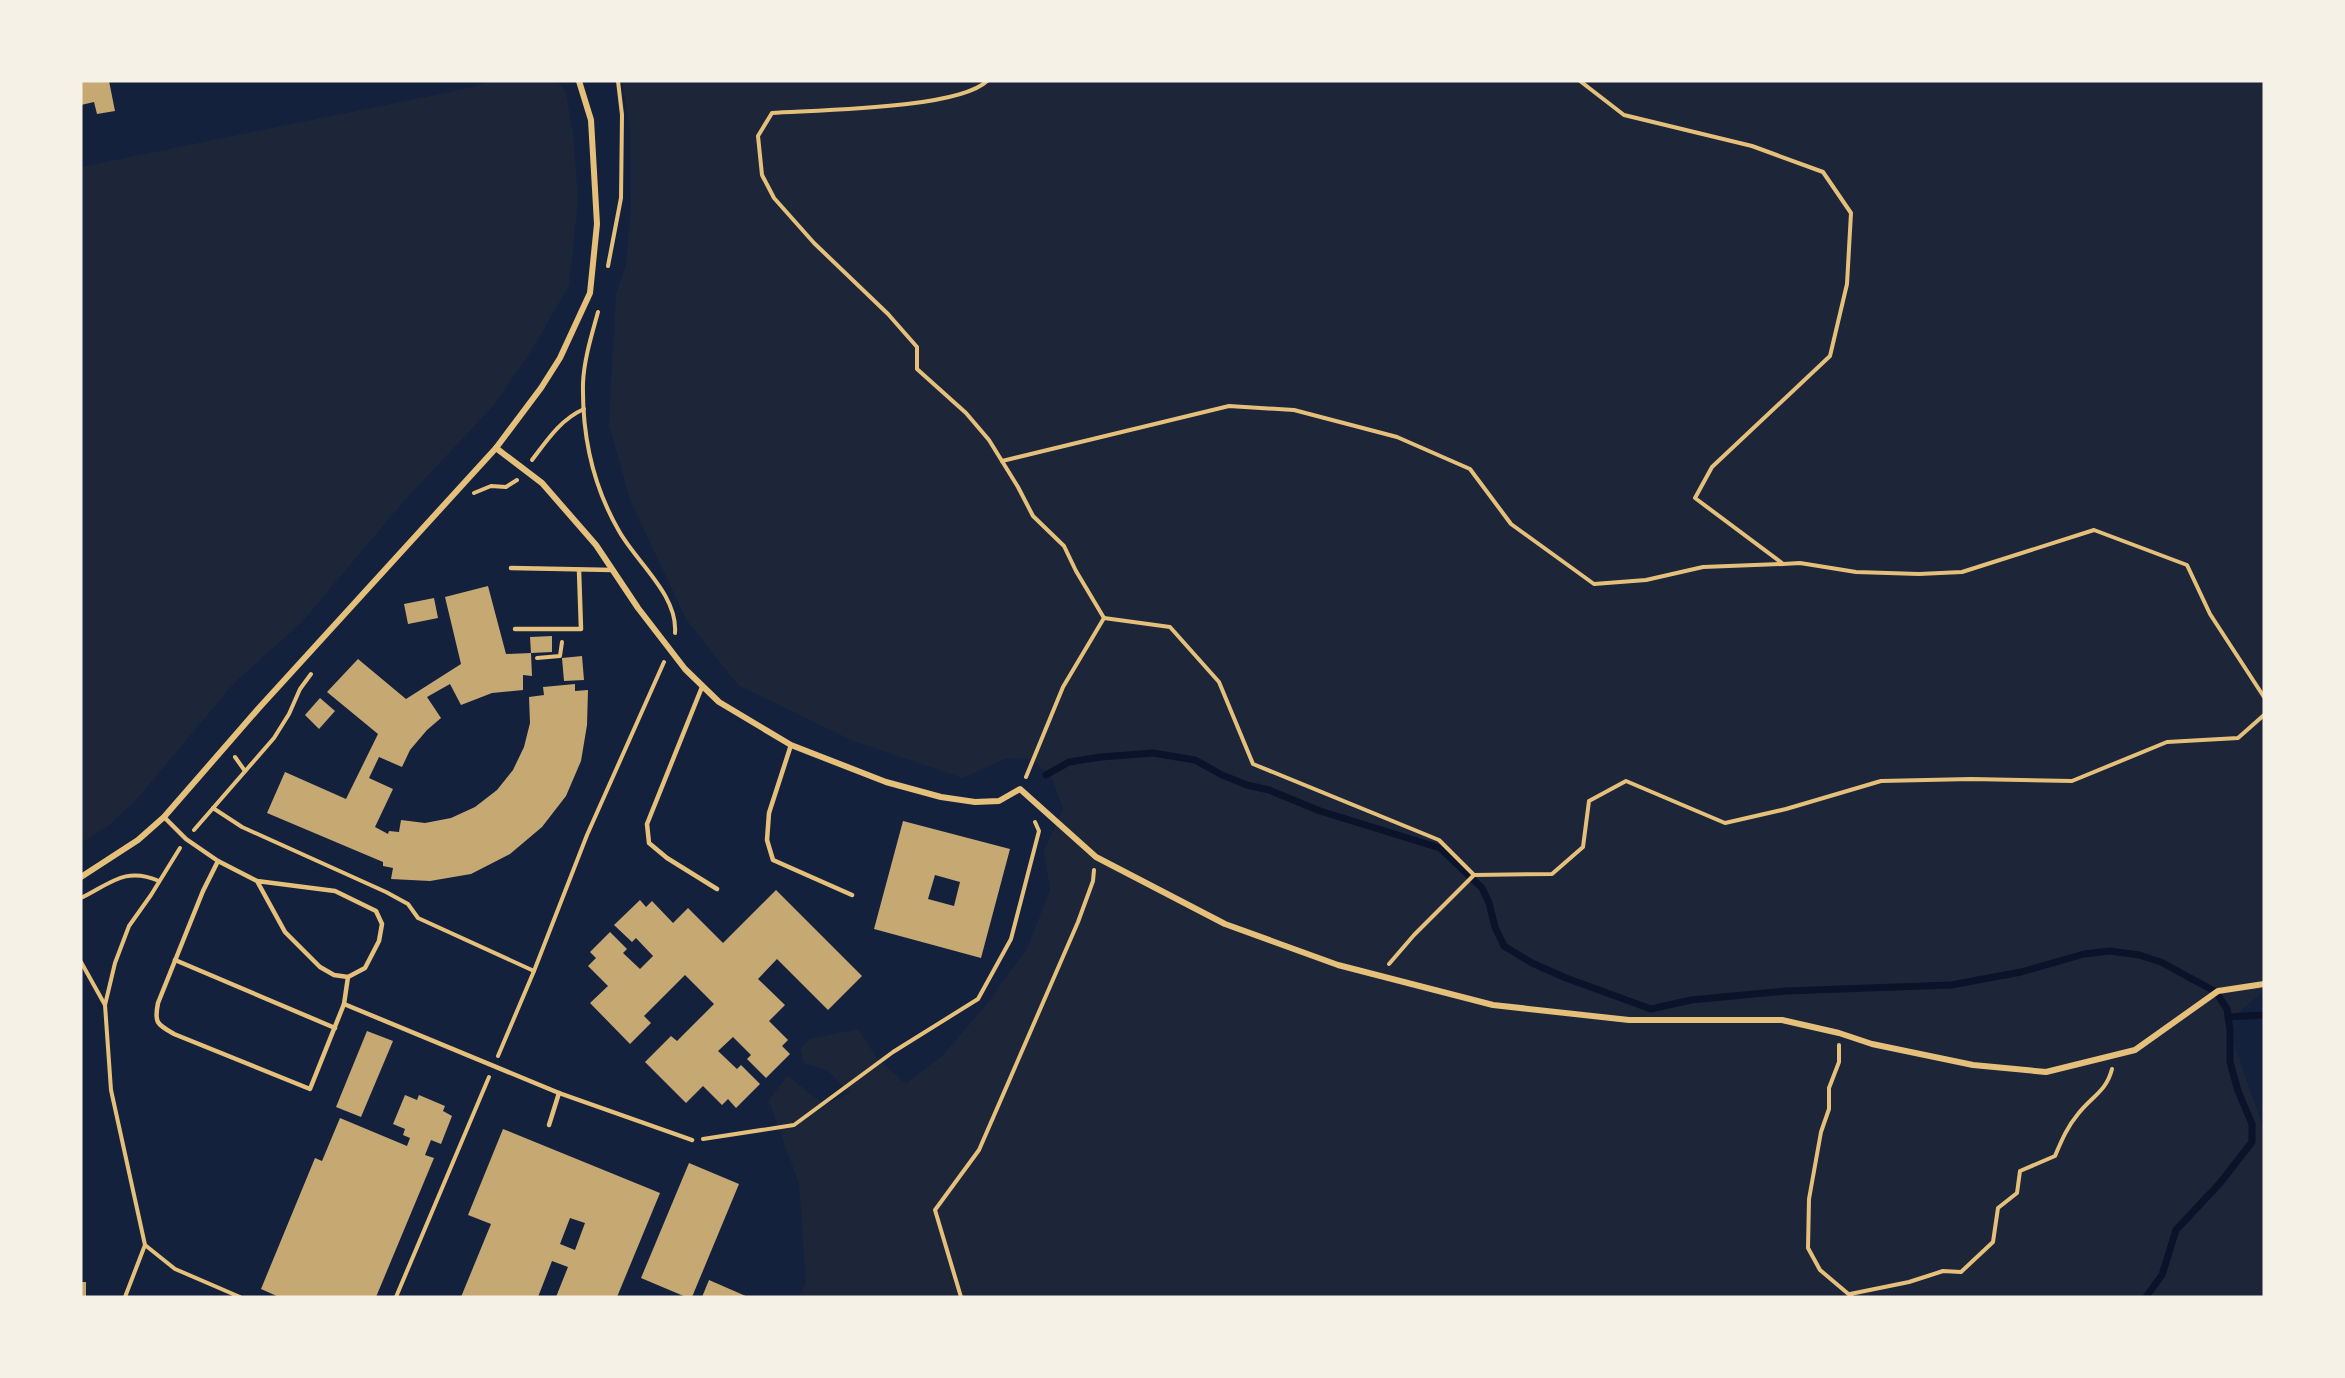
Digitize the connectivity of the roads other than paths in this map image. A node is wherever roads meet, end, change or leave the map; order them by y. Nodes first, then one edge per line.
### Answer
1 (579, 81) edge
2 (496, 448) junction
3 (511, 568) dead end
4 (579, 570) junction
5 (613, 570) junction
6 (515, 629) dead end
7 (702, 687) junction
8 (790, 745) junction
9 (164, 817) junction
10 (218, 861) junction
11 (81, 877) edge
12 (257, 881) junction
13 (717, 889) dead end
14 (852, 895) dead end
15 (175, 960) junction
16 (348, 977) junction
17 (2264, 984) edge
18 (344, 1004) junction
19 (334, 1028) junction
20 (559, 1093) junction
21 (549, 1125) dead end
22 (692, 1140) road end

1 - 2 street
2 - 5 street
2 - 9 street
3 - 4 lane
4 - 5 lane
4 - 6 lane
5 - 7 street
7 - 8 street
7 - 13 lane
8 - 14 lane
8 - 17 street
9 - 10 lane
9 - 11 street
10 - 12 lane
10 - 15 lane
12 - 16 lane
12 - 16 lane
15 - 19 lane
15 - 19 lane
16 - 18 lane
18 - 19 lane
18 - 20 lane
20 - 21 lane
20 - 22 lane

